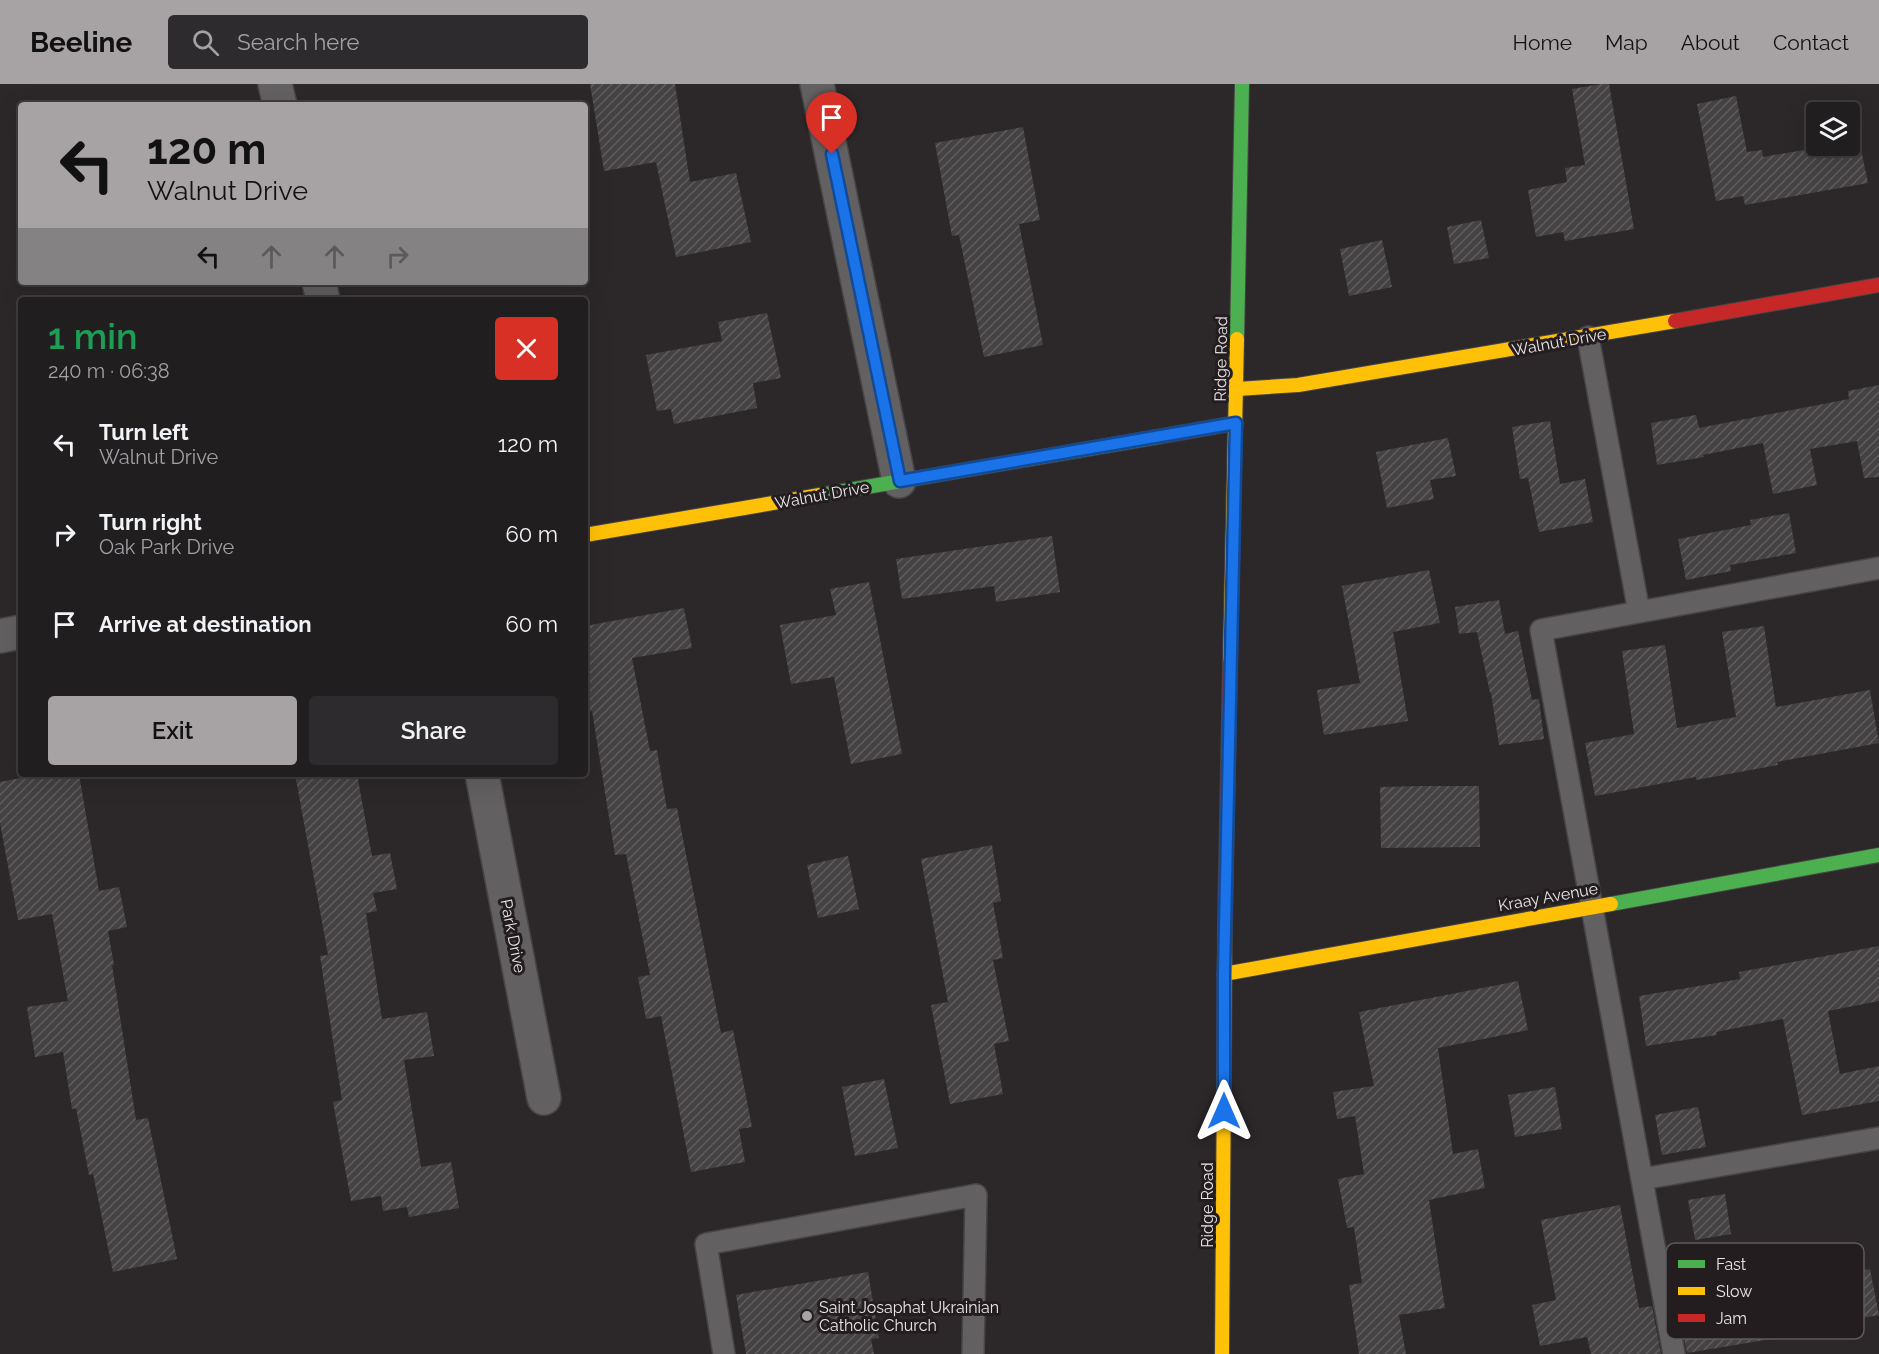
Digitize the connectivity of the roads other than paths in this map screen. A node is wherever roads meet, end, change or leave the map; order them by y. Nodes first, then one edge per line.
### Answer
1 (275, 84) edge
2 (817, 84) edge
3 (1242, 84) edge
4 (279, 102) edge
5 (1879, 285) edge
6 (1588, 337) junction
7 (1237, 389) junction
8 (1236, 423) junction
9 (900, 481) junction
10 (588, 534) edge
11 (1879, 568) edge
12 (1639, 612) junction
13 (18, 633) edge
14 (0, 636) edge
15 (483, 777) edge
16 (1879, 855) edge
17 (1592, 906) junction
18 (1224, 974) junction
19 (544, 1098) dead end
20 (1879, 1138) edge
21 (1642, 1179) junction
22 (1666, 1310) edge
23 (1671, 1339) edge
24 (724, 1354) edge
25 (973, 1354) edge
26 (1222, 1354) edge
27 (1674, 1354) edge

1 - 4 street
2 - 9 street
3 - 7 street, Ridge Road
5 - 6 street, Walnut Drive
6 - 7 street, Walnut Drive
6 - 12 lane
7 - 8 street, Ridge Road
8 - 9 street, Walnut Drive
8 - 18 street, Ridge Road
9 - 10 street, Walnut Drive
11 - 12 lane
12 - 17 lane
13 - 14 street
15 - 19 street, Park Drive
16 - 17 street, Kraay Avenue
17 - 18 street, Kraay Avenue
17 - 21 lane
18 - 26 street, Ridge Road
20 - 21 lane
21 - 22 lane
23 - 27 lane
24 - 25 lane

